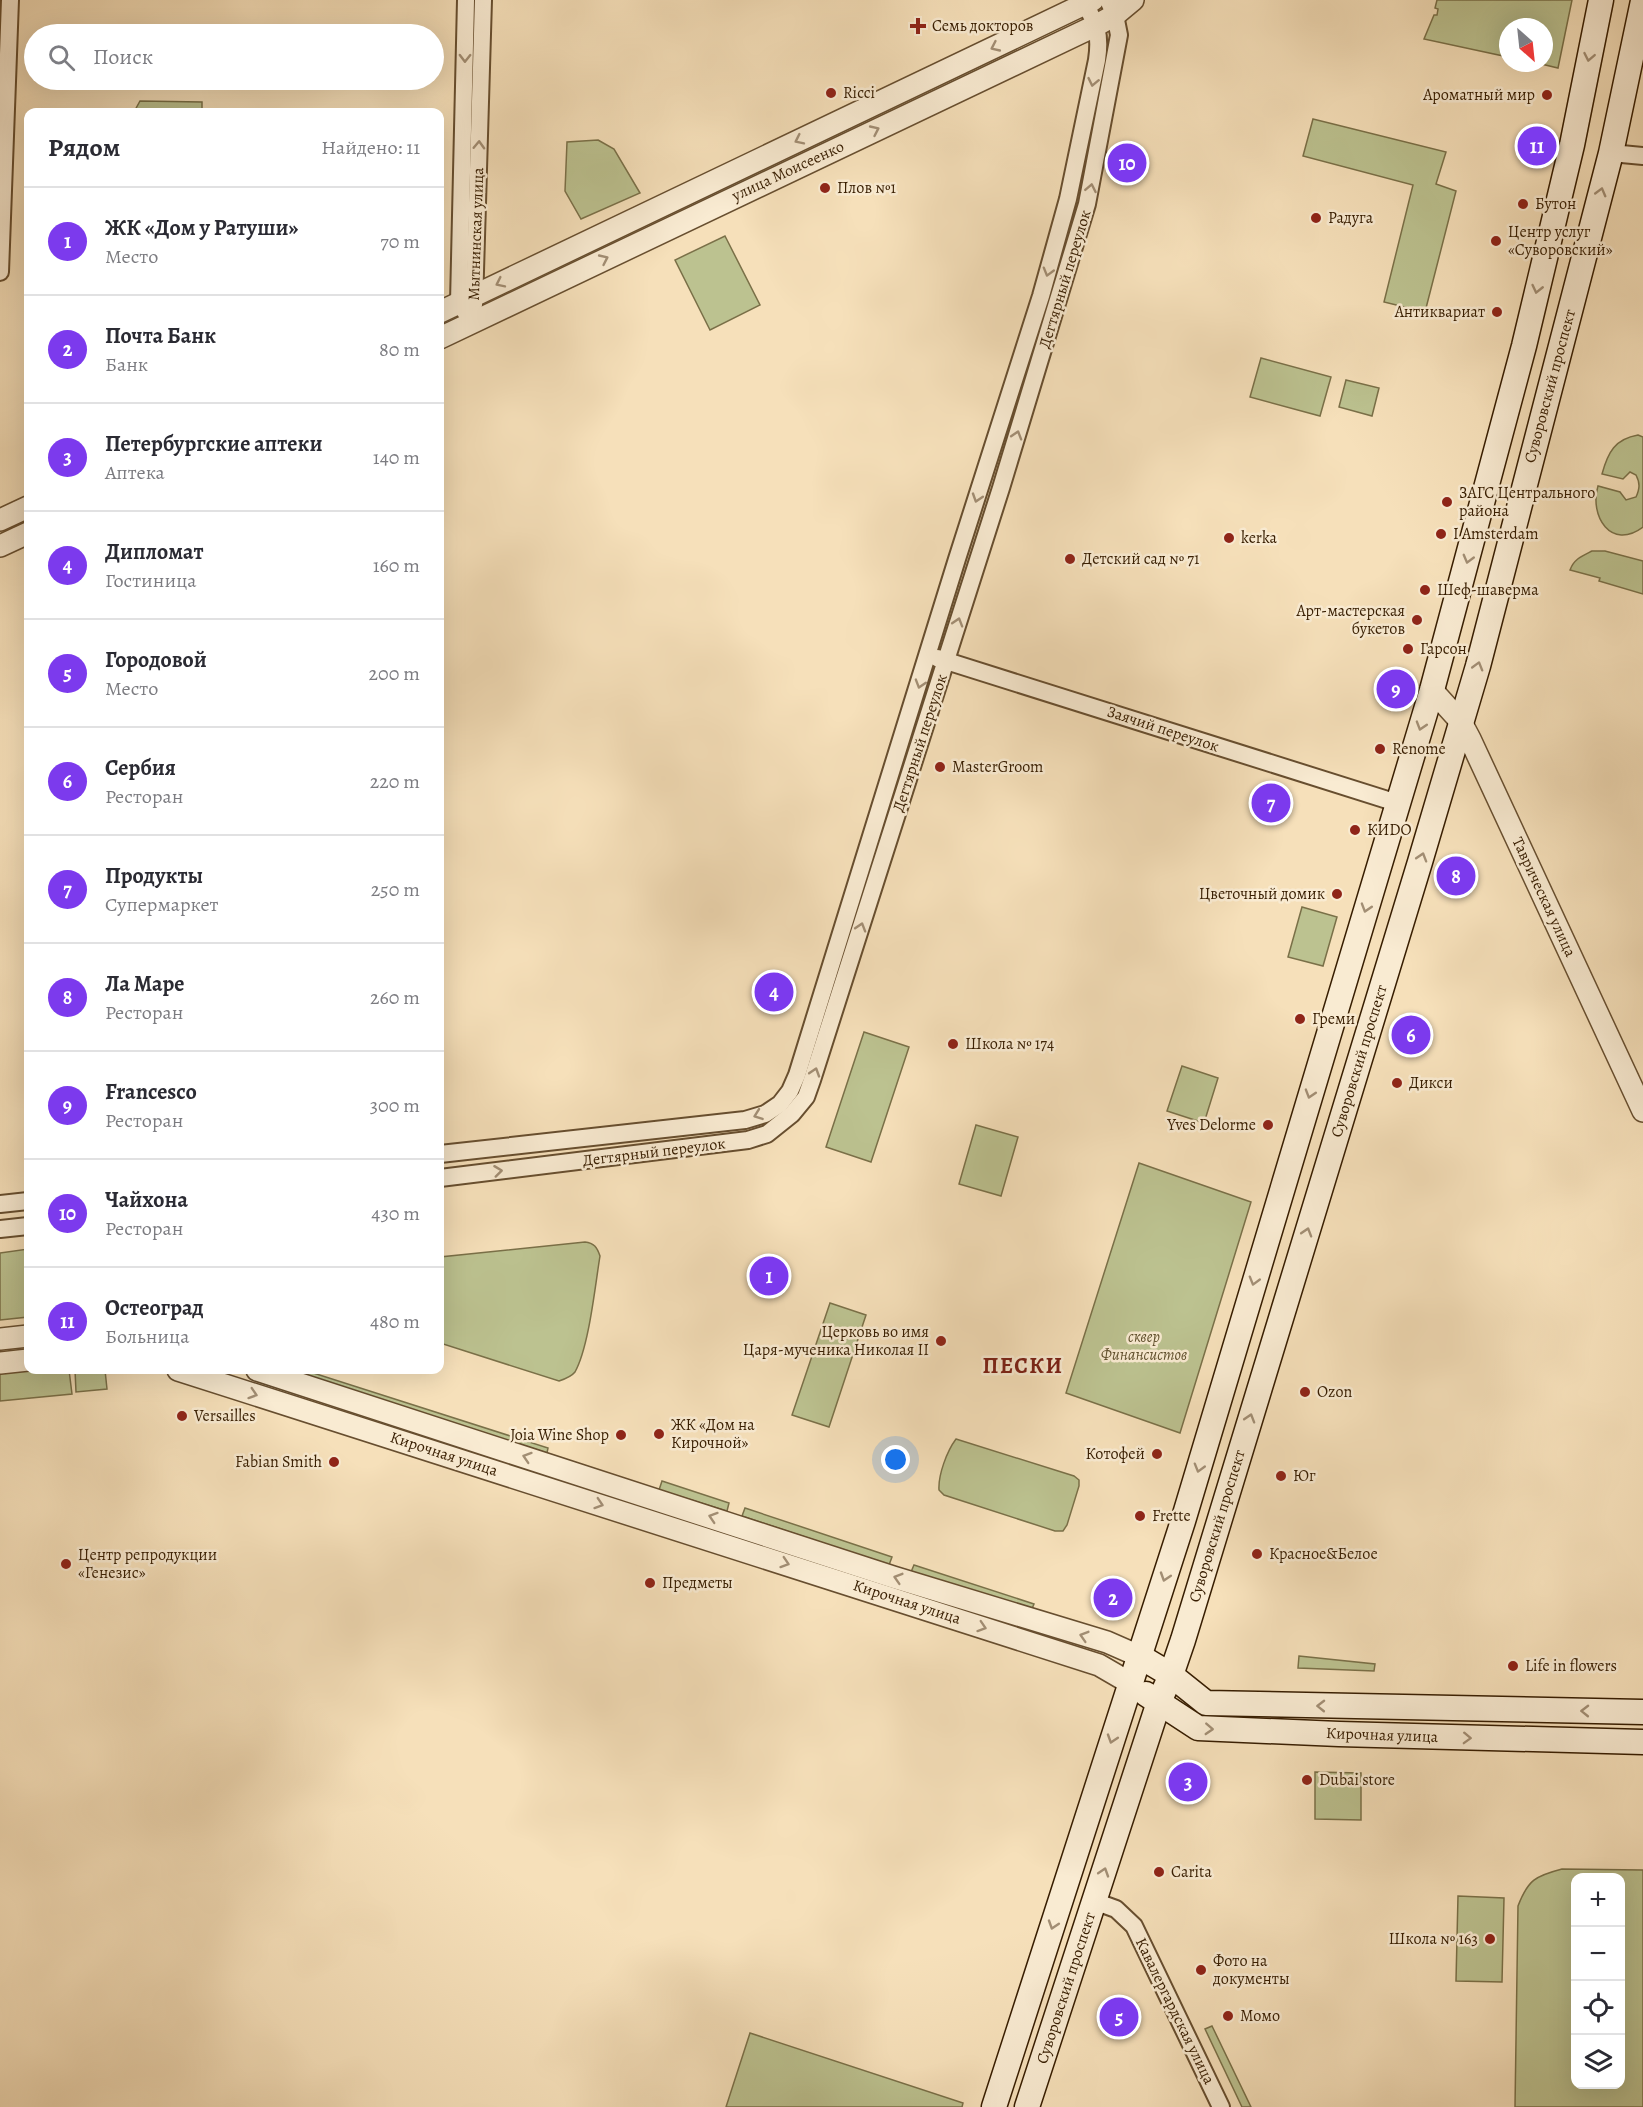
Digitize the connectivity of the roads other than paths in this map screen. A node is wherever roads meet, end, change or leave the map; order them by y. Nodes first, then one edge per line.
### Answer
1 (10, 0) edge
2 (466, 0) edge
3 (483, 0) edge
4 (1133, 0) edge
5 (1601, 0) edge
6 (1087, 1) edge
7 (1643, 1) edge
8 (1107, 13) edge
9 (1611, 153) junction
10 (1643, 156) edge
11 (0, 273) edge
12 (467, 298) junction
13 (444, 310) edge
14 (472, 322) junction
15 (444, 336) edge
16 (24, 509) edge
17 (0, 520) edge
18 (24, 535) edge
19 (0, 546) edge
20 (928, 656) junction
21 (946, 661) junction
22 (1432, 690) junction
23 (1461, 722) junction
24 (1397, 803) junction
25 (1643, 1111) edge
26 (444, 1154) edge
27 (444, 1178) edge
28 (24, 1201) edge
29 (0, 1204) edge
30 (24, 1226) edge
31 (0, 1228) edge
32 (24, 1336) edge
33 (0, 1339) edge
34 (24, 1360) edge
35 (0, 1363) edge
36 (190, 1374) edge
37 (269, 1374) edge
38 (1139, 1656) junction
39 (1171, 1675) junction
40 (1130, 1683) junction
41 (1159, 1702) junction
42 (1643, 1712) edge
43 (1643, 1743) edge
44 (1094, 1901) junction
45 (994, 2107) edge
46 (1027, 2107) edge
47 (1221, 2107) edge

1 - 11 street
2 -> 12 street, Мытнинская улица
12 -> 3 street, Мытнинская улица
4 - 8 street, улица Моисеенко
5 -> 22 main road, Суворовский проспект
6 - 8 street
6 -> 12 street, улица Моисеенко
7 - 9 main road, Суворовский проспект
14 -> 8 street, улица Моисеенко
8 -> 20 street, Дегтярный переулок
21 -> 8 street, Дегтярный переулок
9 - 10 street
23 -> 9 main road, Суворовский проспект
12 - 13 street, улица Моисеенко
12 - 14 street, Мытнинская улица
14 - 15 street, улица Моисеенко
16 - 17 street
18 - 19 street
20 - 21 street, Заячий переулок
20 -> 26 street, Дегтярный переулок
21 - 24 street, Заячий переулок
27 -> 21 street, Дегтярный переулок
22 - 23 street, Таврическая улица
22 -> 24 main road, Суворовский проспект
23 - 25 street, Таврическая улица
39 -> 23 main road, Суворовский проспект
24 -> 38 main road, Суворовский проспект
28 - 29 street
30 - 31 street
32 - 33 street
34 - 35 street
36 -> 40 street, Кирочная улица
38 -> 37 street, Кирочная улица
38 - 39 main road, Кирочная улица
38 - 40 main road, Суворовский проспект
39 - 41 main road, Суворовский проспект
42 -> 39 main road, Кирочная улица
40 - 41 main road, Кирочная улица
40 -> 45 main road, Суворовский проспект
41 -> 43 main road, Кирочная улица
44 -> 41 main road, Суворовский проспект
44 - 46 main road, Суворовский проспект
44 - 47 street, Кавалергардская улица

